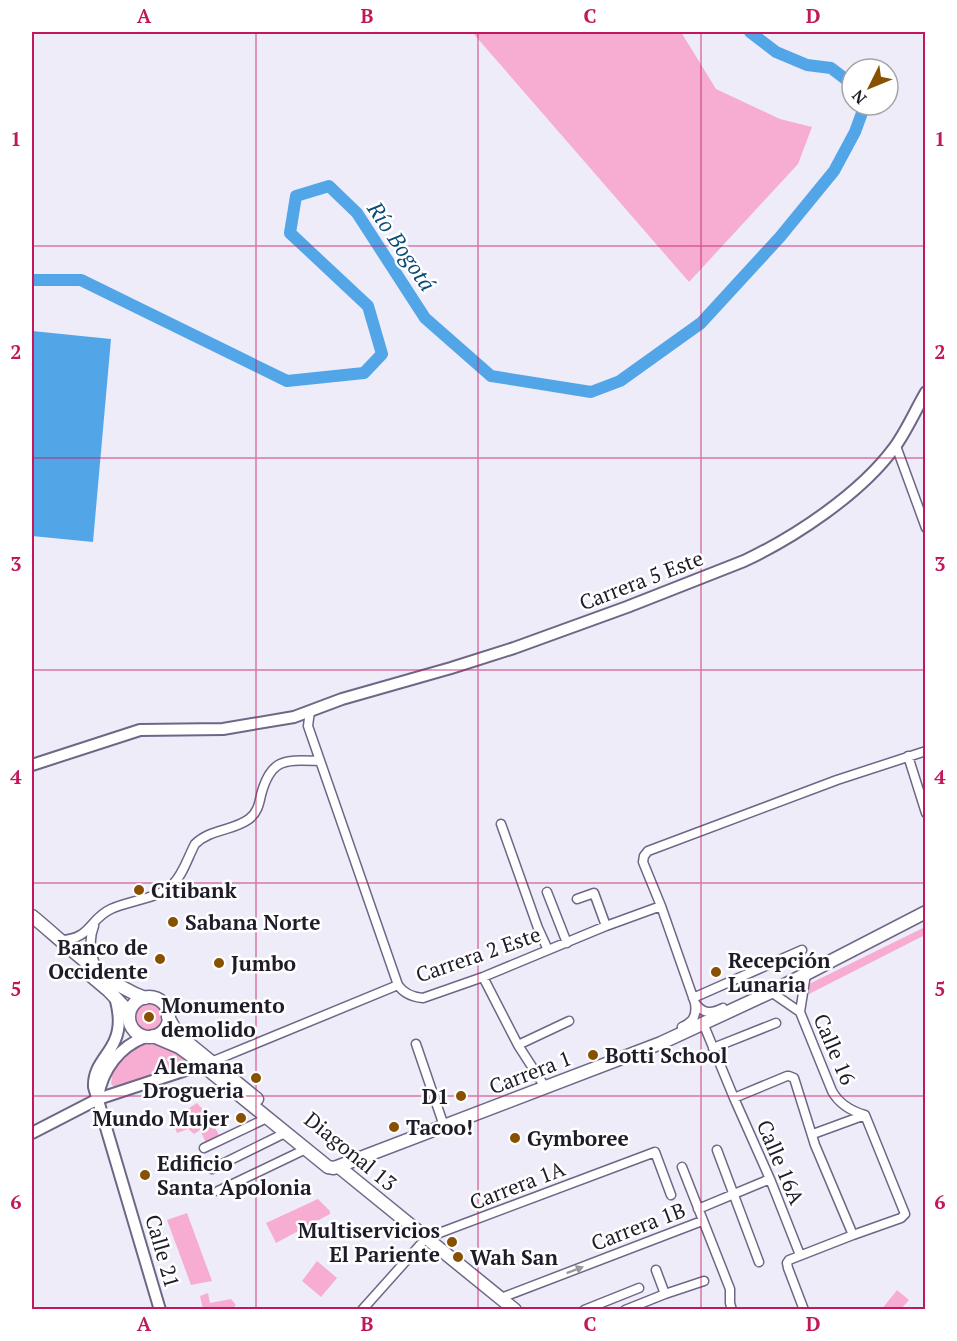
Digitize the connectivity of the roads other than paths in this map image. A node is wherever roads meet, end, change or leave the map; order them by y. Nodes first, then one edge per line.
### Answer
1 (926, 392) edge
2 (896, 446) junction
3 (922, 506) edge
4 (926, 528) edge
5 (310, 711) junction
6 (294, 717) junction
7 (308, 726) junction
8 (926, 751) edge
9 (908, 756) junction
10 (320, 761) junction
11 (32, 765) edge
12 (926, 813) edge
13 (501, 824) dead end
14 (547, 892) dead end
15 (577, 899) dead end
16 (661, 906) junction
17 (926, 912) edge
18 (32, 916) edge
19 (95, 922) junction
20 (32, 926) edge
21 (606, 926) junction
22 (61, 940) junction
23 (567, 943) junction
24 (548, 950) junction
25 (802, 950) dead end
26 (99, 972) junction
27 (806, 974) junction
28 (483, 977) junction
29 (398, 985) junction
30 (771, 992) junction
31 (115, 997) junction
32 (145, 998) junction
33 (694, 1001) junction
34 (734, 1010) junction
35 (129, 1012) junction
36 (800, 1012) junction
37 (168, 1017) junction
38 (568, 1021) dead end
39 (703, 1023) junction
40 (776, 1023) dead end
41 (149, 1036) junction
42 (661, 1042) junction
43 (416, 1044) dead end
44 (518, 1045) junction
45 (713, 1048) junction
46 (206, 1063) junction
47 (108, 1071) junction
48 (545, 1087) junction
49 (123, 1090) junction
50 (734, 1098) junction
51 (98, 1099) junction
52 (865, 1115) junction
53 (267, 1118) junction
54 (444, 1126) junction
55 (285, 1132) junction
56 (32, 1133) edge
57 (813, 1134) junction
58 (204, 1149) dead end
59 (306, 1149) junction
60 (717, 1150) dead end
61 (333, 1167) junction
62 (682, 1167) dead end
63 (212, 1169) dead end
64 (770, 1179) junction
65 (218, 1191) dead end
66 (734, 1194) junction
67 (671, 1195) dead end
68 (698, 1209) junction
69 (702, 1221) junction
70 (852, 1235) junction
71 (424, 1241) junction
72 (800, 1255) junction
73 (759, 1262) dead end
74 (656, 1270) dead end
75 (704, 1281) dead end
76 (639, 1288) dead end
77 (665, 1294) junction
78 (502, 1304) edge
79 (160, 1310) edge
80 (362, 1310) edge
81 (515, 1310) edge
82 (584, 1310) edge
83 (625, 1310) edge
84 (732, 1310) edge
85 (804, 1310) edge

1 - 2 street, Carrera 5 Este
2 - 3 street
2 - 5 street, Carrera 5 Este
3 - 4 street
5 - 6 street, Carrera 5 Este
5 - 7 street
6 - 7 street
6 - 11 street, Carrera 5 Este
7 - 10 street
8 - 9 street
9 - 12 street
9 - 16 street
10 - 19 street
10 - 29 street
13 - 24 street
14 - 23 street
15 - 21 street
16 - 21 street, Carrera 2 Este
16 - 33 street
17 - 27 main road, Carrera 1
18 - 22 main road
19 - 22 street
19 - 26 street
20 - 31 main road
21 - 23 street, Carrera 2 Este
22 - 26 main road
23 - 24 street, Carrera 2 Este
24 - 28 street, Carrera 2 Este
25 - 33 street
26 - 32 main road
27 - 30 main road, Carrera 1
27 - 36 street, Calle 16
28 - 29 street, Carrera 2 Este
28 - 44 street
29 - 46 street, Carrera 2 Este
30 - 34 main road, Carrera 1
30 - 36 street, Calle 16
31 - 35 main road
31 - 51 street, Calle 21
32 - 35 main road
32 - 37 main road
33 - 34 street
33 - 42 street
34 - 39 main road, Carrera 1
35 - 41 main road
36 - 52 street, Calle 16
37 - 41 main road
37 - 46 main road, Diagonal 13
38 - 44 street
39 - 42 main road, Carrera 1
39 - 45 street, Calle 16A
40 - 45 street
41 - 46 main road, Diagonal 13
41 - 47 street
42 - 48 main road, Carrera 1
43 - 54 street
44 - 48 street
45 - 50 street, Calle 16A
46 - 49 street, Carrera 2 Este
46 - 53 main road, Diagonal 13
46 - 61 main road, Diagonal 13
47 - 49 street
47 - 51 street
48 - 54 main road, Carrera 1
49 - 51 street, Carrera 2 Este
50 - 57 street
50 - 64 street, Calle 16A
51 - 56 street, Carrera 2 Este
51 - 79 street, Calle 21
52 - 57 street
52 - 70 street
53 - 55 main road, Diagonal 13
53 - 58 street
54 - 61 main road, Carrera 1
55 - 59 main road, Diagonal 13
55 - 63 street
57 - 70 street
59 - 61 main road, Diagonal 13
59 - 65 street
60 - 66 street
61 - 71 main road, Diagonal 13
62 - 68 street
64 - 66 street, Carrera 1B
64 - 72 street, Calle 16A
66 - 68 street, Carrera 1B
66 - 73 street
67 - 71 street, Carrera 1A
68 - 69 street, Carrera 1B
78 -> 69 street, Carrera 1B
69 - 84 street
70 - 72 street
71 - 78 main road, Diagonal 13
71 - 80 street, Carrera 1A
72 - 85 street
74 - 77 street
75 - 77 street
76 - 82 street
77 - 83 street
78 - 81 main road, Diagonal 13

